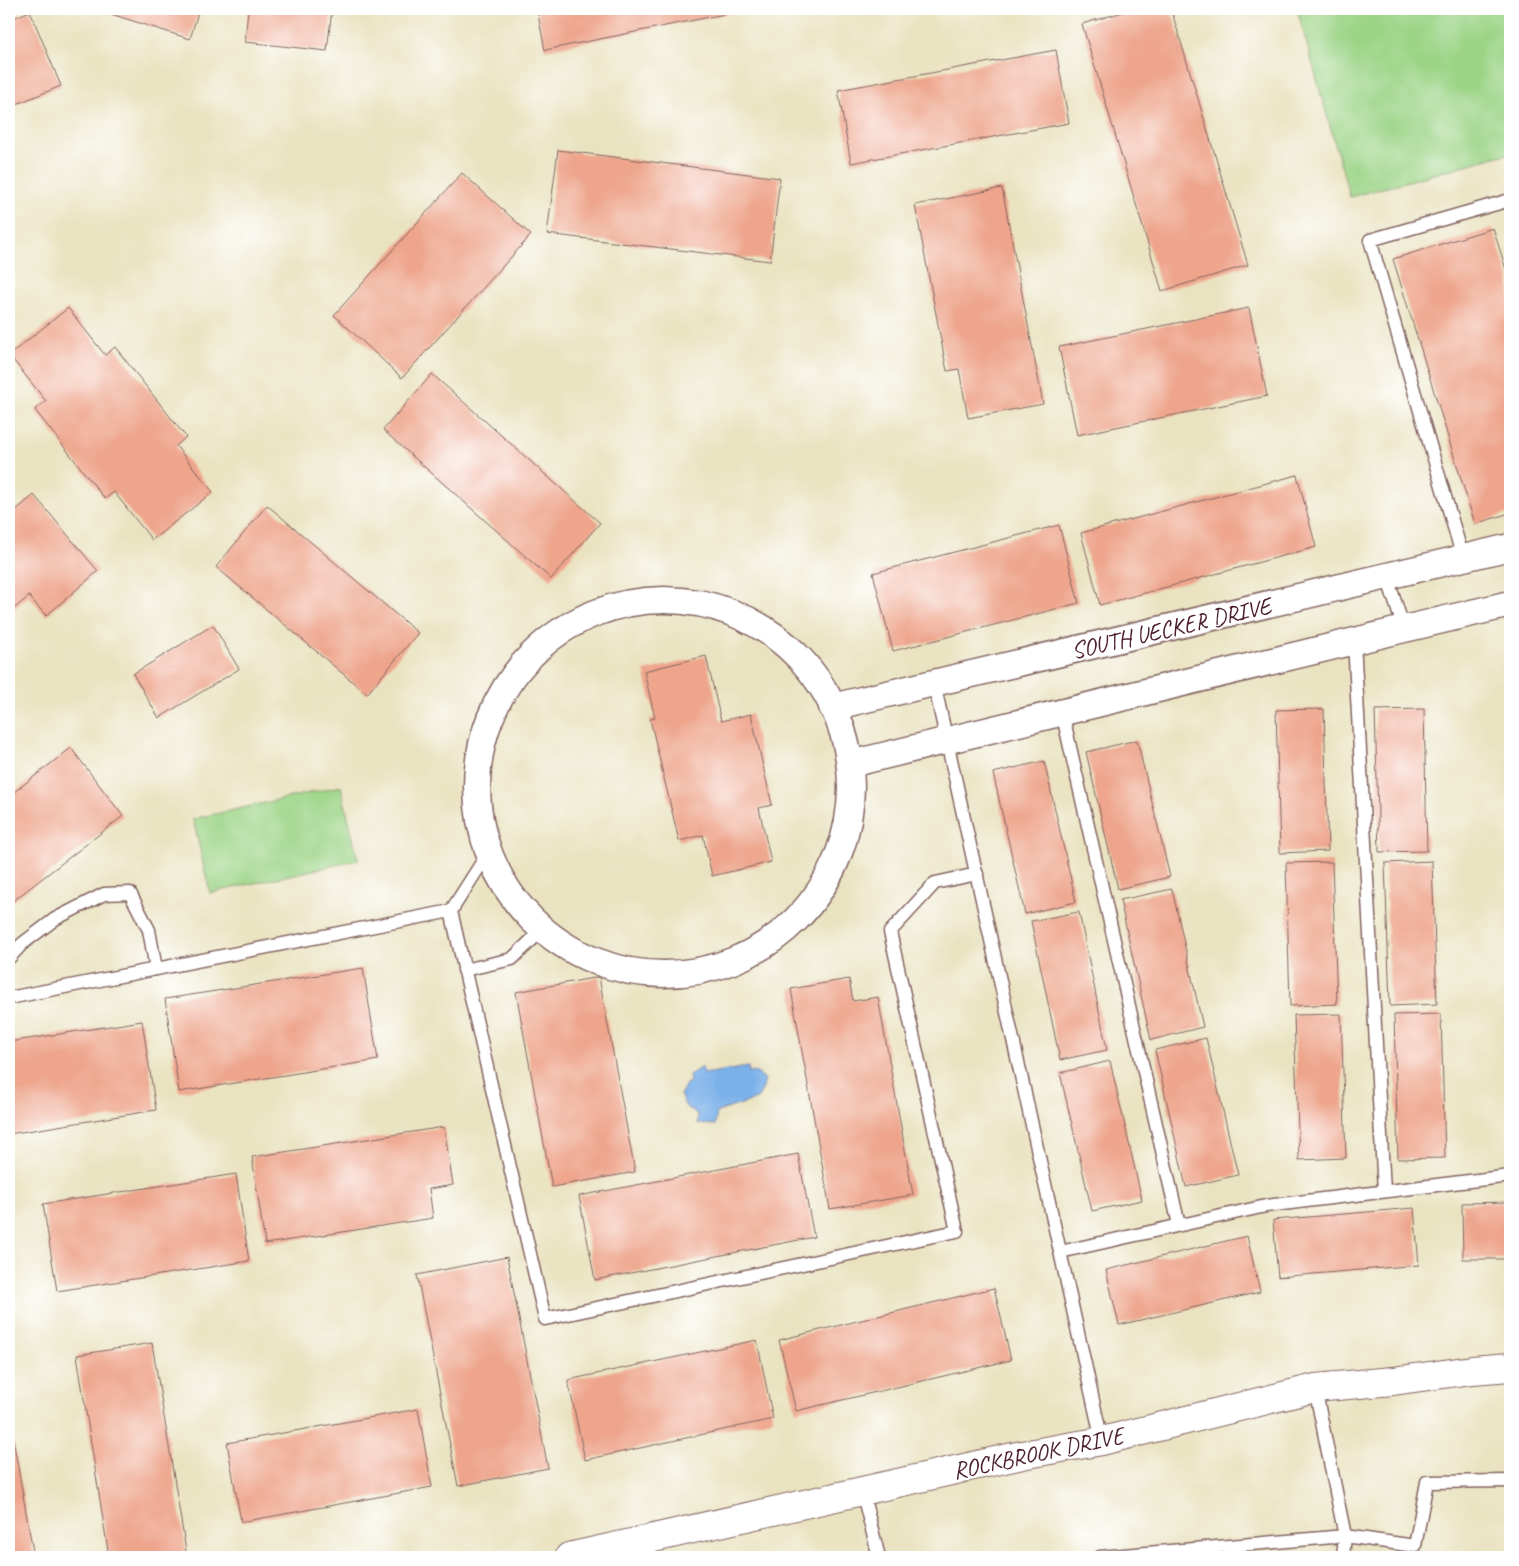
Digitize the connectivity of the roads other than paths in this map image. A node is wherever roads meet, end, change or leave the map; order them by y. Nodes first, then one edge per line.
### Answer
1 (1510, 200) edge
2 (1510, 547) edge
3 (1463, 558) junction
4 (1387, 577) junction
5 (1510, 604) edge
6 (1404, 629) junction
7 (1354, 641) junction
8 (934, 683) junction
9 (832, 707) junction
10 (1062, 712) junction
11 (947, 740) junction
12 (850, 764) junction
13 (488, 853) junction
14 (977, 874) junction
15 (451, 911) junction
16 (543, 929) junction
17 (9, 958) edge
18 (156, 969) junction
19 (464, 970) junction
20 (9, 998) edge
21 (1510, 1176) edge
22 (1384, 1191) junction
23 (1179, 1225) junction
24 (1060, 1252) junction
25 (1510, 1367) edge
26 (1315, 1388) junction
27 (1102, 1441) junction
28 (1510, 1481) edge
29 (862, 1491) junction
30 (1345, 1536) junction
31 (569, 1557) edge
32 (879, 1557) edge
33 (1100, 1557) edge
34 (1343, 1557) edge

1 - 3 lane
2 - 3 street, SOUTH UECKER DRIVE
3 - 4 street, SOUTH UECKER DRIVE
4 - 6 lane
4 - 8 street, SOUTH UECKER DRIVE
5 - 6 street
6 - 7 street
7 - 10 street
7 - 22 lane
8 - 9 street, SOUTH UECKER DRIVE
8 - 11 lane
9 - 12 street
9 - 13 street
10 - 11 street
10 - 23 lane
11 - 12 street
11 - 14 lane
12 - 16 street
13 - 15 lane
13 - 16 street
14 - 19 lane
14 - 24 lane
15 - 18 lane
15 - 19 lane
16 - 19 lane
17 - 18 lane
18 - 20 lane
21 - 22 lane
22 - 23 lane
23 - 24 lane
24 - 27 lane
25 - 26 street, ROCKBROOK DRIVE
26 - 27 street, ROCKBROOK DRIVE
26 - 30 lane
27 - 29 street, ROCKBROOK DRIVE
28 - 30 lane
29 - 31 street, ROCKBROOK DRIVE
29 - 32 lane
30 - 33 lane
30 - 34 lane

